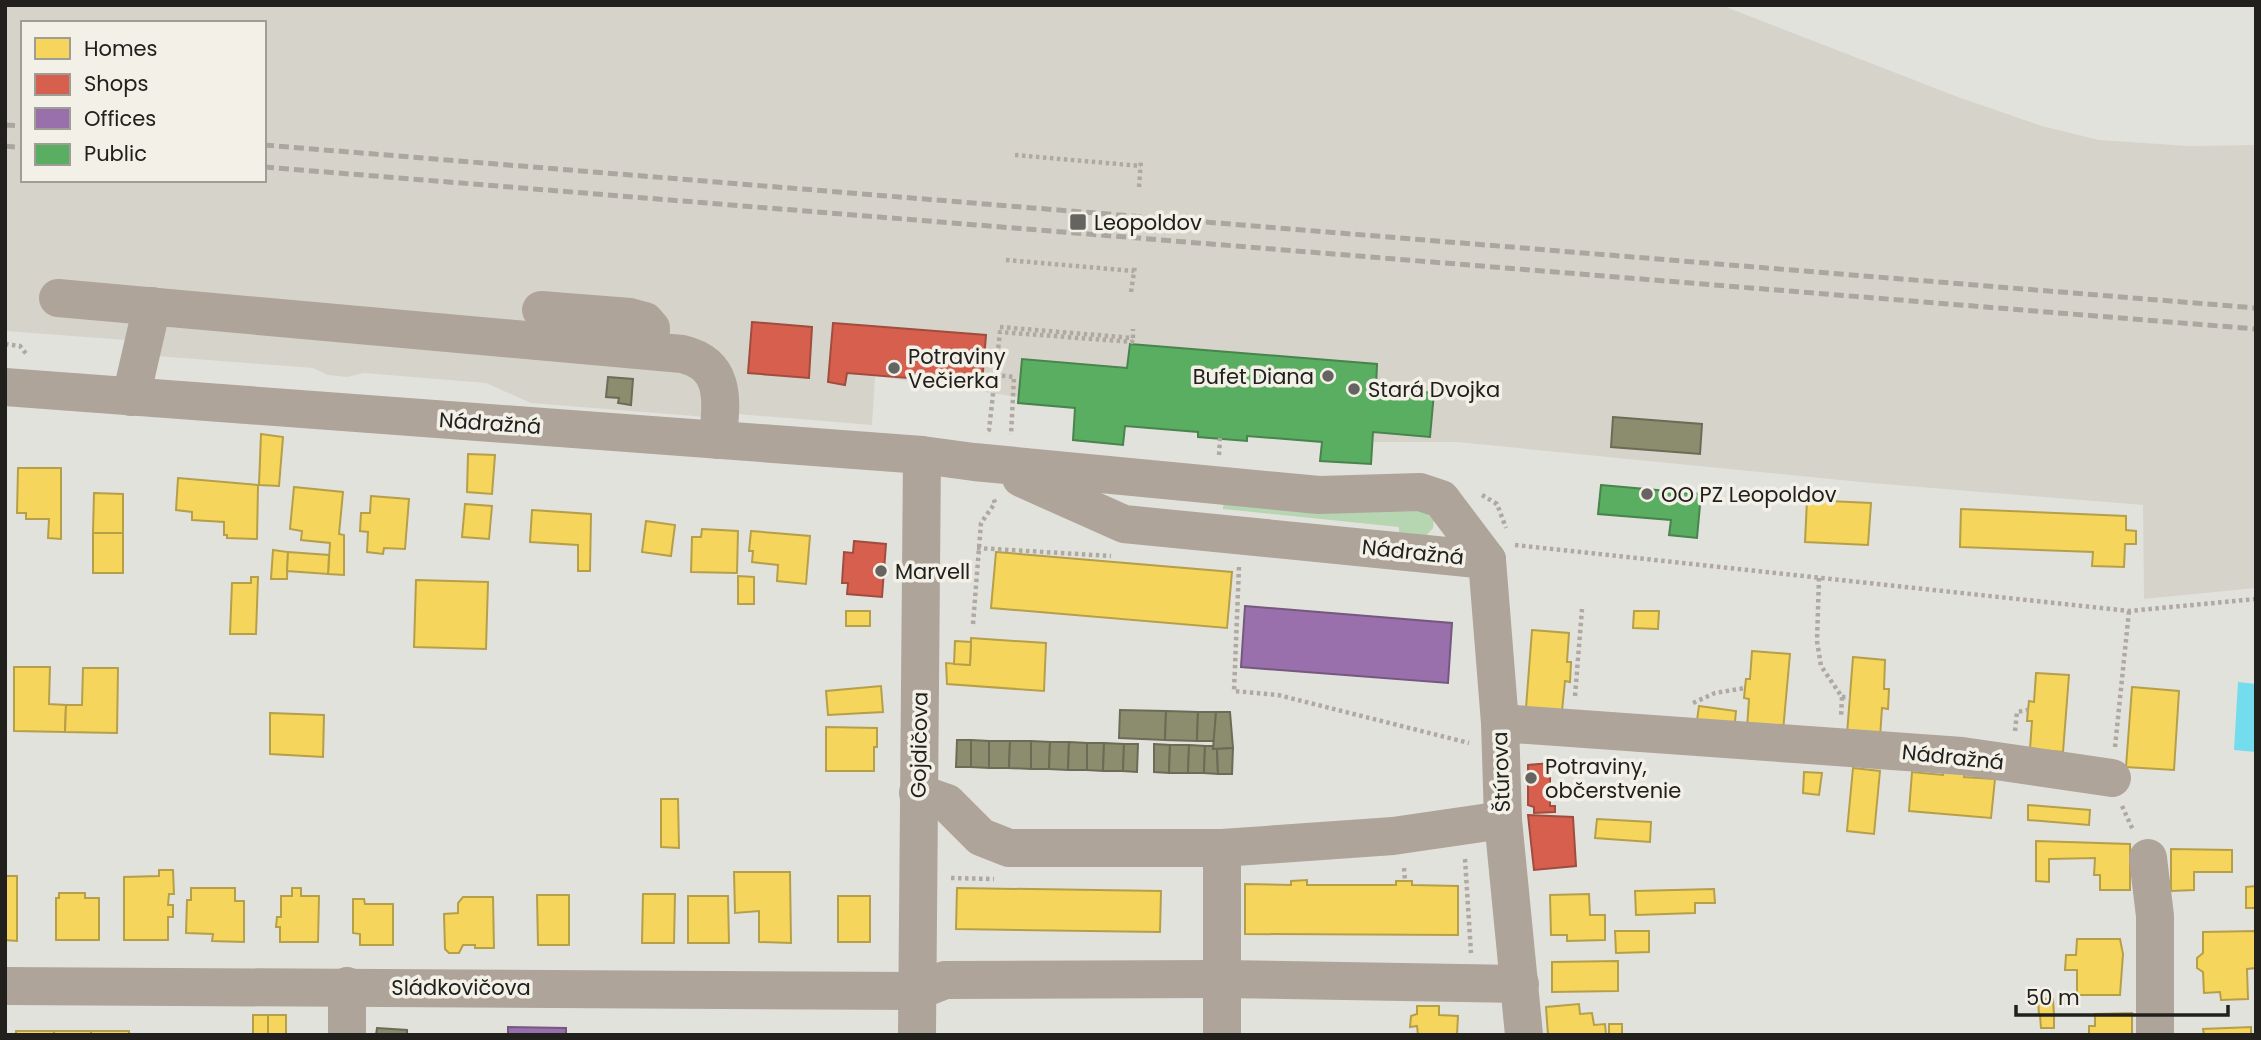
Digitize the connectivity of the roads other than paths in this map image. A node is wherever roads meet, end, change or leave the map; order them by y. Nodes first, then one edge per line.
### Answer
1 (58, 298) dead end
2 (152, 306) junction
3 (541, 310) dead end
4 (650, 351) junction
5 (5, 387) edge
6 (131, 397) junction
7 (718, 440) junction
8 (922, 455) junction
9 (985, 462) junction
10 (1487, 560) junction
11 (1490, 734) junction
12 (2112, 778) road end
13 (918, 793) junction
14 (1503, 820) junction
15 (1222, 848) junction
16 (2148, 859) road end
17 (1221, 979) junction
18 (1520, 984) junction
19 (5, 986) edge
20 (347, 986) junction
21 (917, 991) junction
22 (346, 1035) edge
23 (917, 1035) edge
24 (1222, 1035) edge
25 (1524, 1035) edge
26 (2155, 1035) edge

1 - 2 street
2 - 4 street
2 - 6 street
3 - 4 street
4 - 7 street
5 - 6 street, Nádražná
6 - 7 street, Nádražná
7 - 8 street, Nádražná
8 - 9 street, Nádražná
8 - 13 street, Gojdičova
9 - 10 street, Nádražná
9 - 10 street, Nádražná
10 - 11 street, Štúrova
11 - 12 street, Nádražná
11 - 14 street, Štúrova
13 - 15 street
13 - 21 street, Gojdičova
14 - 15 street
14 - 18 street, Štúrova
15 - 17 street
16 - 26 street
17 - 18 street
17 - 21 street
17 - 24 street
18 - 25 street, Štúrova
19 - 20 street, Sládkovičova
20 - 21 street, Sládkovičova
20 - 22 street
21 - 23 street, Gojdičova

